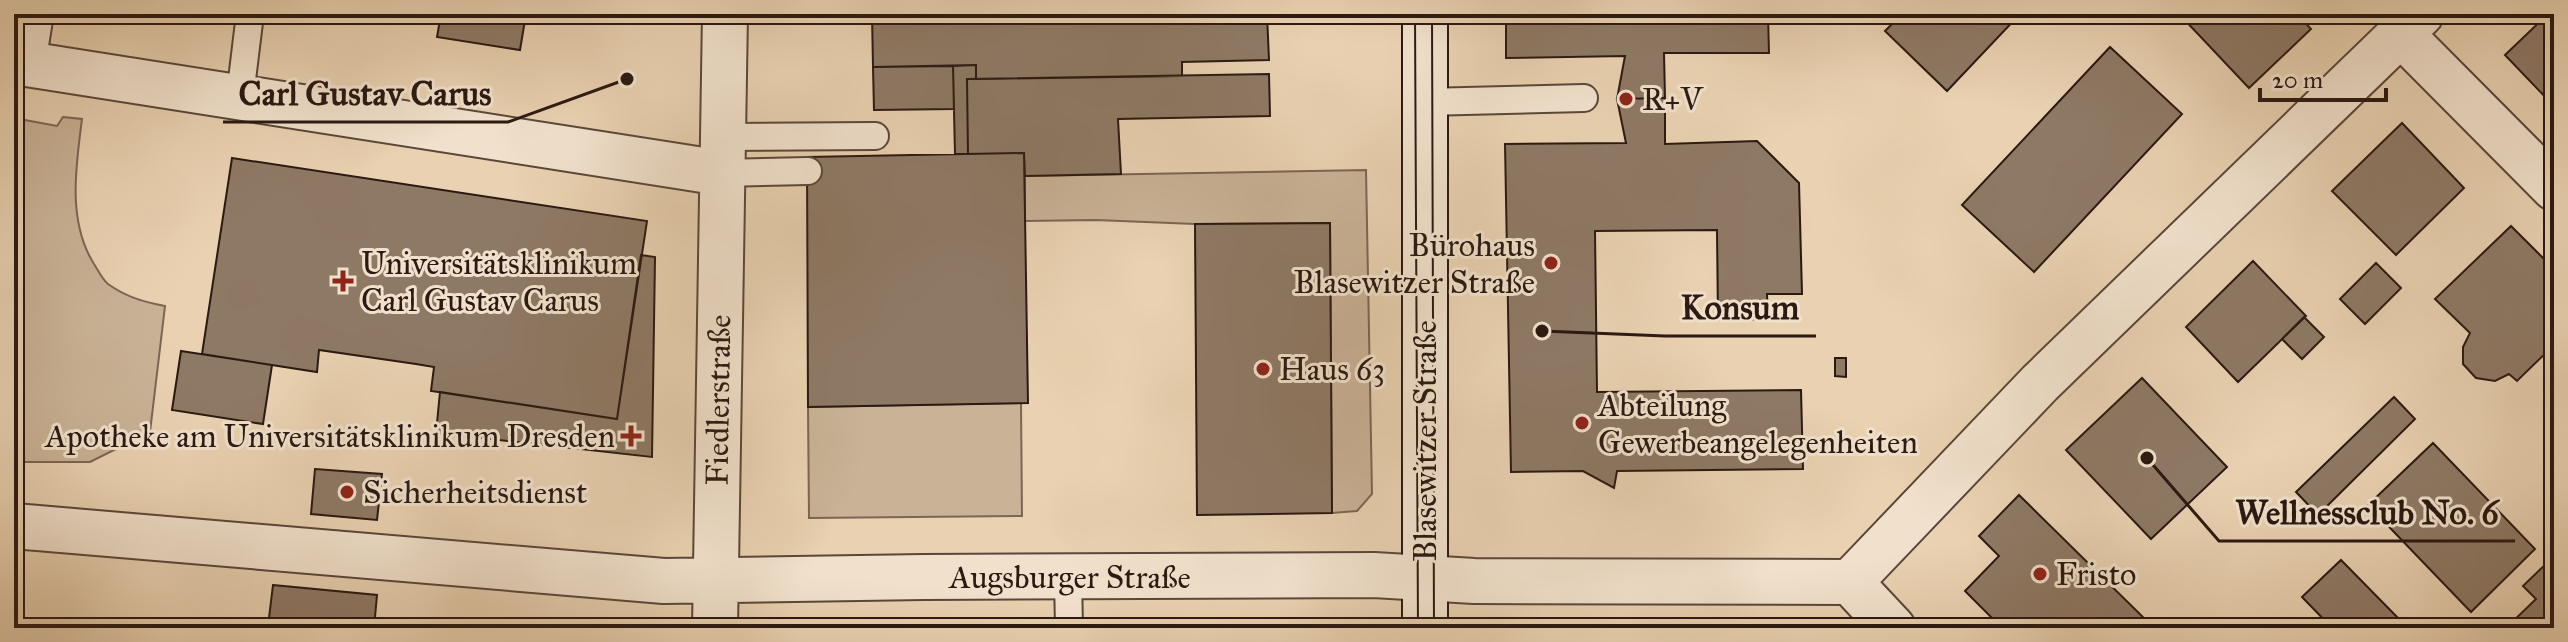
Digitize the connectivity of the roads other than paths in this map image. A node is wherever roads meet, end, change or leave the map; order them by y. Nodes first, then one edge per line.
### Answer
1 (40, 14) edge
2 (250, 14) edge
3 (725, 14) edge
4 (1425, 14) edge
5 (2411, 24) edge
6 (23, 63) edge
7 (240, 96) junction
8 (1584, 98) dead end
9 (1425, 102) junction
10 (875, 136) dead end
11 (723, 155) junction
12 (808, 171) dead end
13 (2554, 188) edge
14 (14, 526) edge
15 (1068, 577) junction
16 (1425, 578) junction
17 (715, 580) junction
18 (1850, 582) junction
19 (715, 628) edge
20 (1069, 628) edge
21 (1425, 628) edge
22 (1893, 628) edge

1 - 6 lane
2 - 7 lane
3 - 11 street, Fiedlerstraße
4 - 9 street, Blasewitzer Straße
5 - 13 street
5 - 18 street
6 - 7 street
7 - 11 street
8 - 9 lane
9 - 16 street, Blasewitzer Straße
10 - 11 lane
11 - 12 lane
11 - 17 street, Fiedlerstraße
14 - 17 street, Augsburger Straße
15 - 16 street, Augsburger Straße
15 - 17 street, Augsburger Straße
15 - 20 lane
16 - 18 street, Augsburger Straße
16 - 21 street, Blasewitzer Straße
17 - 19 street, Fiedlerstraße
18 - 22 street

